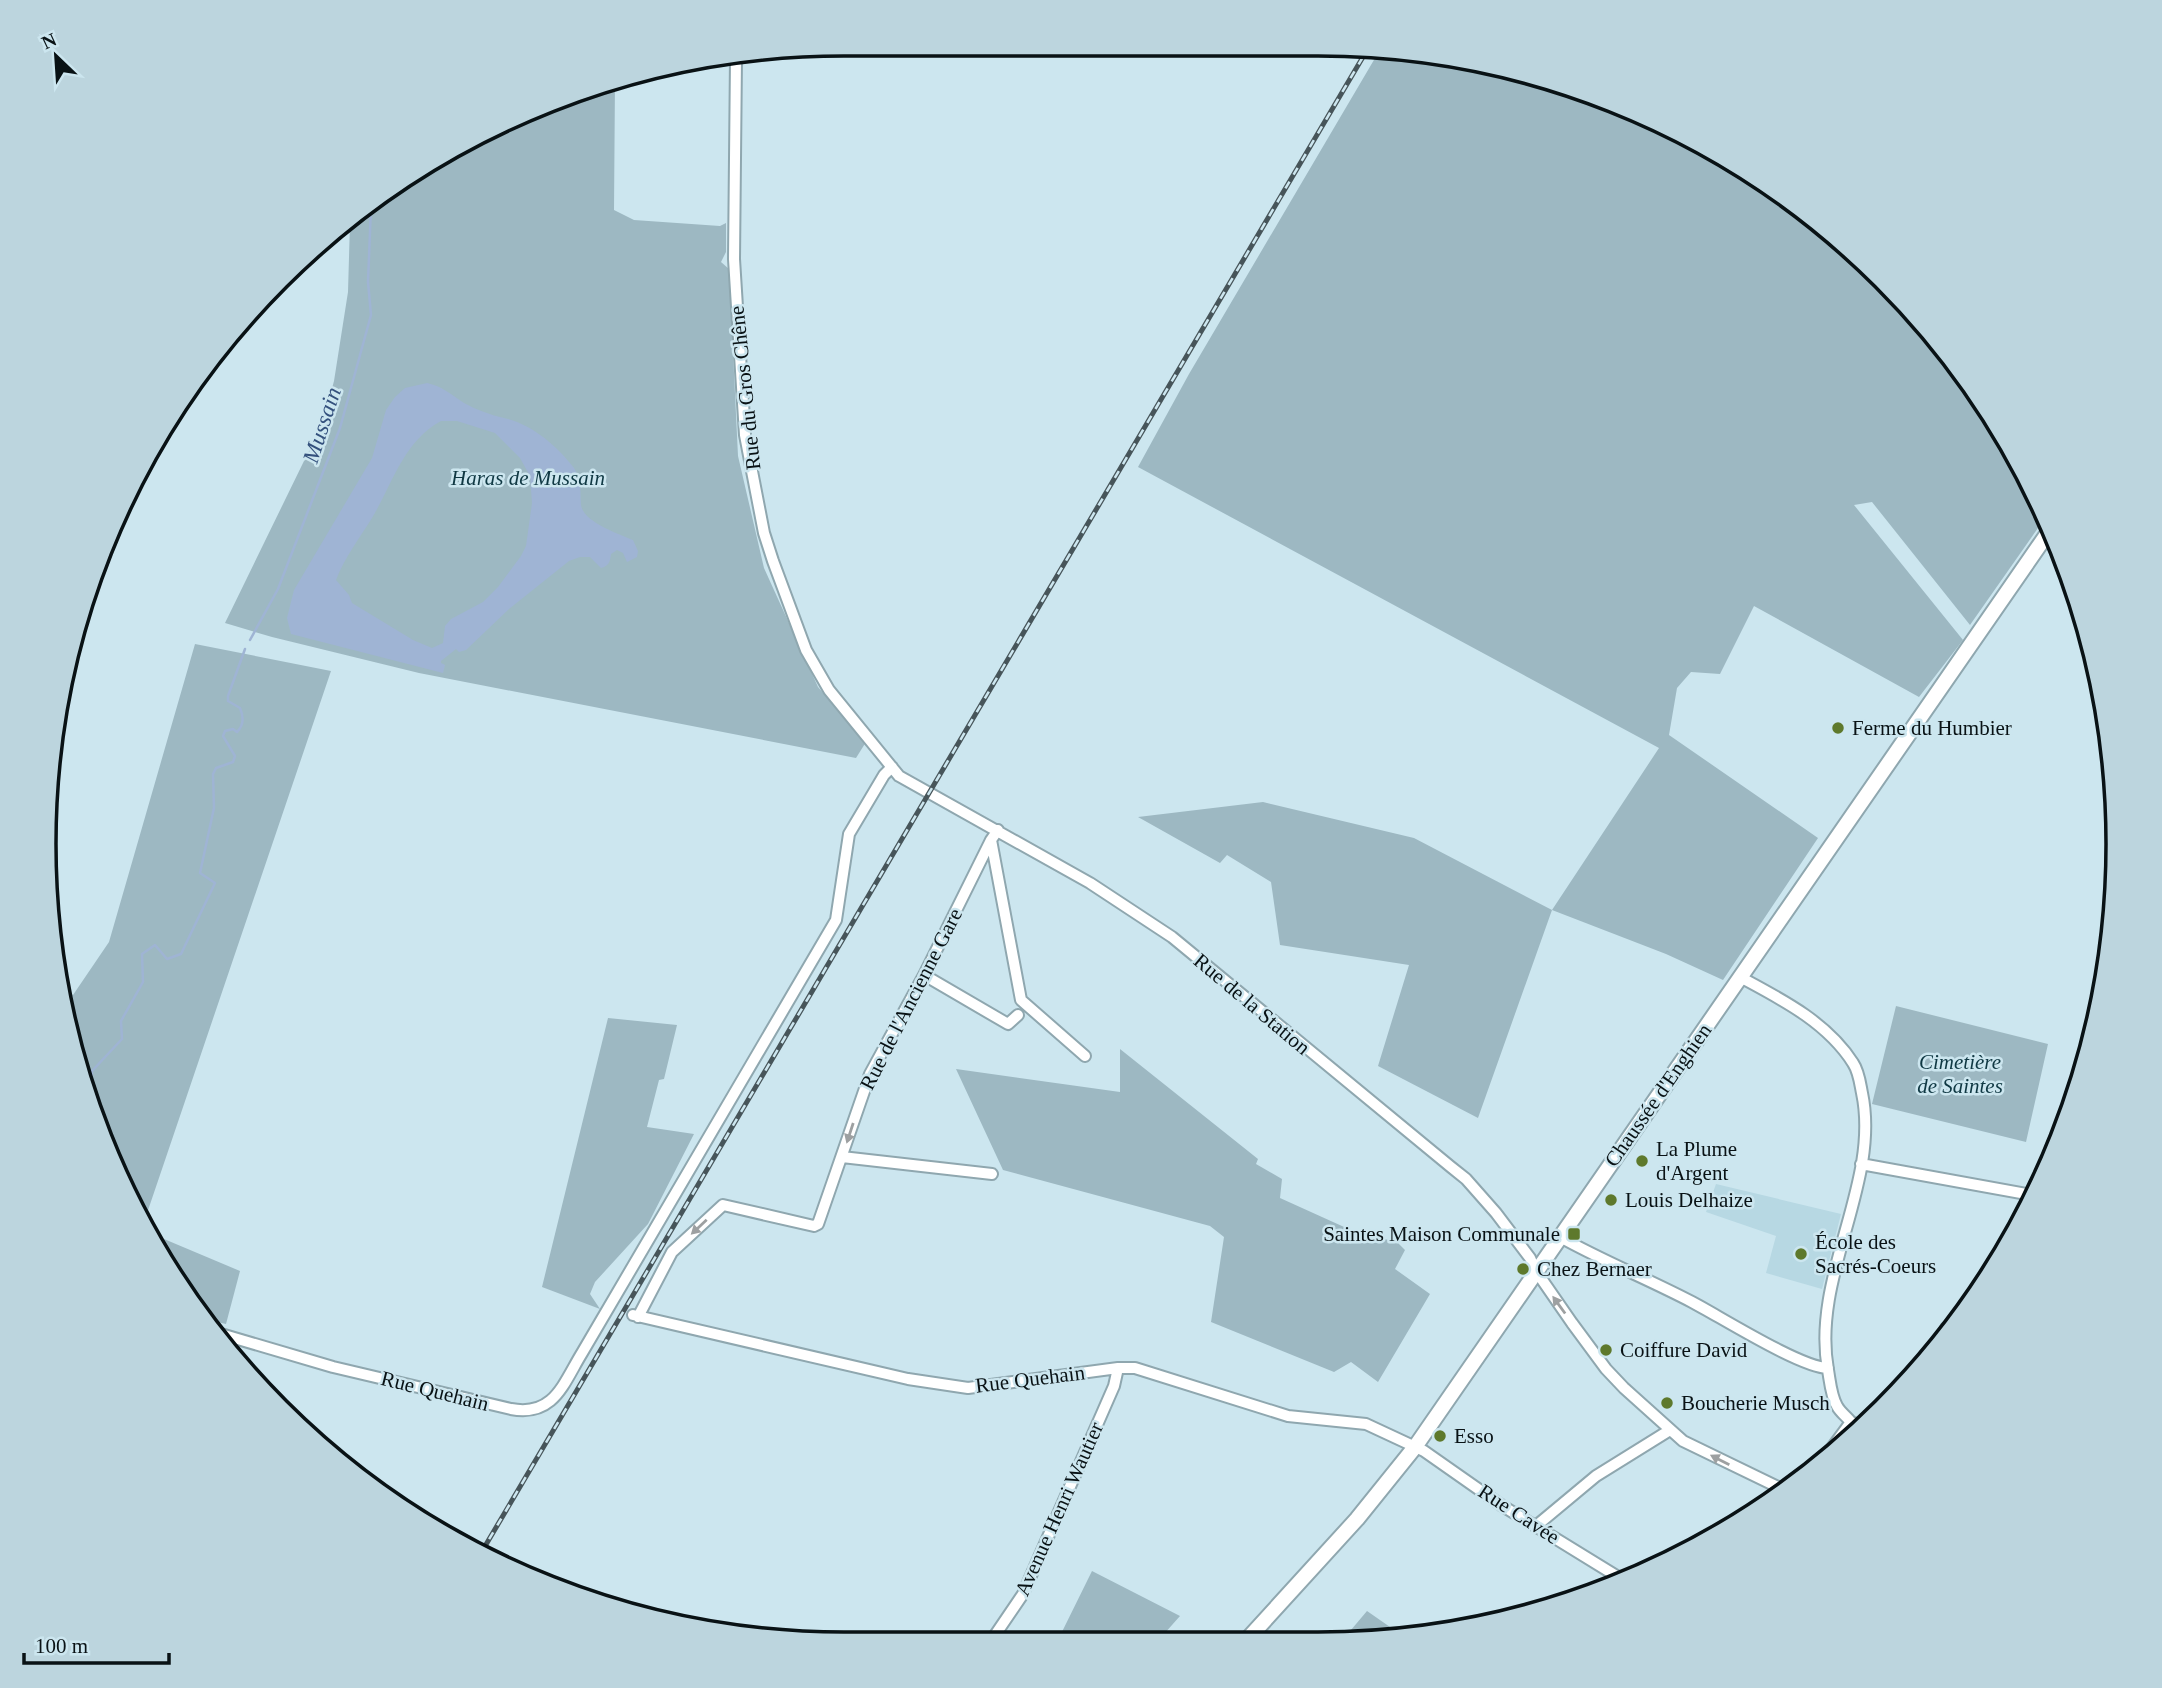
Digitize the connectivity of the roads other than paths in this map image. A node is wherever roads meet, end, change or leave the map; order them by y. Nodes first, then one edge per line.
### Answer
1 (736, 64) edge
2 (2044, 538) edge
3 (892, 767) junction
4 (924, 790) joint
5 (998, 830) junction
6 (991, 840) junction
7 (923, 975) junction
8 (1740, 977) junction
9 (1018, 1015) dead end
10 (1085, 1056) dead end
11 (842, 1157) junction
12 (1861, 1164) junction
13 (992, 1174) dead end
14 (2025, 1194) edge
15 (1560, 1237) junction
16 (1536, 1271) junction
17 (636, 1316) joint
18 (229, 1337) edge
19 (1118, 1368) junction
20 (1828, 1368) junction
21 (1851, 1422) joint
22 (1847, 1428) edge
23 (1670, 1430) junction
24 (1415, 1447) junction
25 (1774, 1486) edge
26 (1536, 1526) junction
27 (1614, 1574) edge
28 (997, 1632) edge
29 (1254, 1632) edge

1 - 3 street, Rue du Gros Chêne
2 - 8 main road, Chaussée d'Enghien
3 - 4 street, Rue du Gros Chêne
3 - 18 street, Rue Quehain
4 - 5 street, Rue de la Station
5 - 6 street, Rue de l'Ancienne Gare
5 - 16 street, Rue de la Station
6 - 7 street, Rue de l'Ancienne Gare
6 - 10 street
7 - 9 street
7 -> 11 street, Rue de l'Ancienne Gare
8 - 12 street
8 - 15 main road, Chaussée d'Enghien
11 - 13 street
11 -> 17 street, Rue de l'Ancienne Gare
12 - 14 street
12 - 20 street
15 - 16 main road, Chaussée d'Enghien
15 - 20 street
23 -> 16 street, Rue de la Station
16 - 24 main road, Chaussée d'Enghien
17 - 19 street, Rue Quehain
19 - 24 street, Rue Quehain
19 - 28 street, Avenue Henri Wautier
20 - 21 street
21 - 22 street
25 -> 23 street, Rue de la Station
23 - 26 street
24 - 26 street, Rue Cavée
24 - 29 main road, Chaussée d'Enghien
26 - 27 street, Rue Cavée

